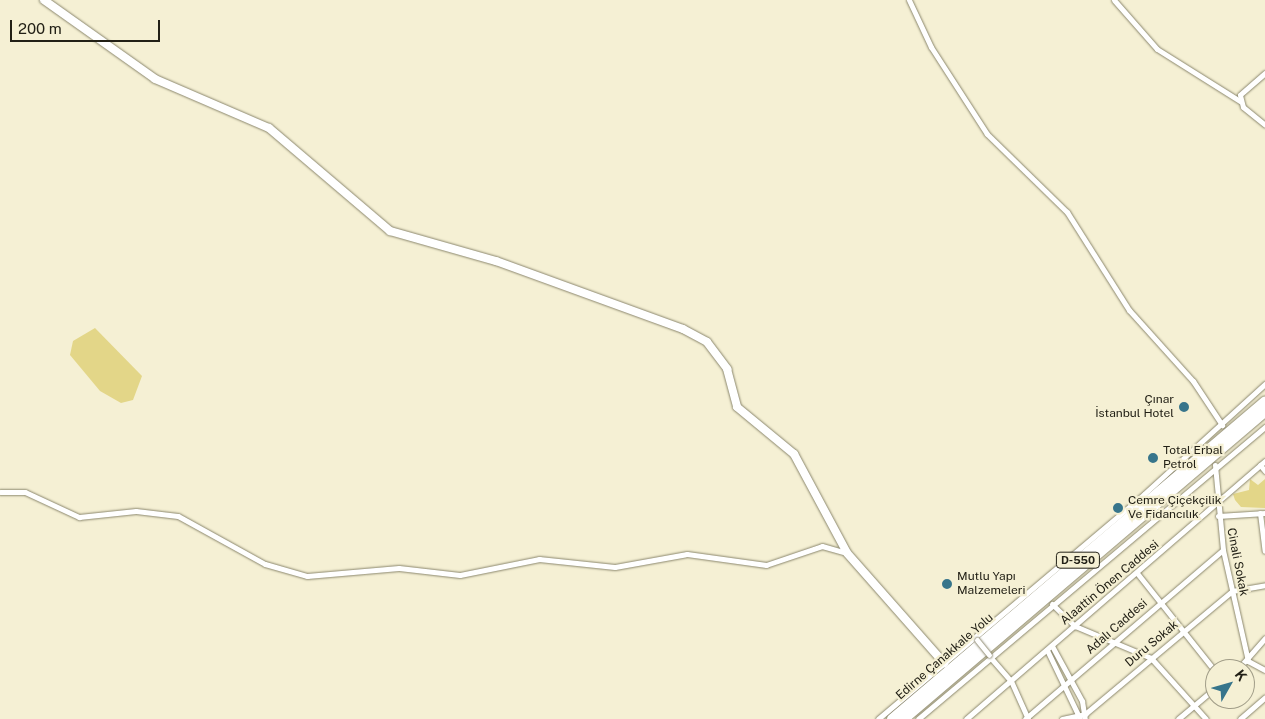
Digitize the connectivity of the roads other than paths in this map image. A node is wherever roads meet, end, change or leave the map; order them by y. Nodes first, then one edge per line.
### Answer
1 (44, 0) edge
2 (909, 0) edge
3 (1114, 0) edge
4 (1265, 73) edge
5 (1240, 101) junction
6 (1265, 125) edge
7 (1265, 384) edge
8 (1265, 401) edge
9 (1265, 412) edge
10 (1222, 425) junction
11 (1265, 427) edge
12 (1193, 456) junction
13 (1265, 461) edge
14 (1215, 465) junction
15 (1260, 466) junction
16 (1265, 471) edge
17 (0, 492) edge
18 (1217, 505) junction
19 (1263, 513) edge
20 (1218, 516) junction
21 (1223, 550) junction
22 (1265, 552) edge
23 (847, 553) junction
24 (1137, 573) junction
25 (1265, 585) edge
26 (1232, 591) junction
27 (1161, 602) junction
28 (1052, 604) junction
29 (1075, 626) junction
30 (1183, 631) junction
31 (986, 633) junction
32 (1265, 638) edge
33 (977, 640) dead end
34 (1115, 642) junction
35 (1052, 646) junction
36 (1047, 650) junction
37 (988, 654) junction
38 (1151, 658) junction
39 (1205, 659) edge
40 (1248, 659) edge
41 (1249, 659) edge
42 (944, 662) junction
43 (924, 680) junction
44 (1070, 680) junction
45 (1010, 681) junction
46 (1065, 684) junction
47 (924, 692) junction
48 (1205, 696) edge
49 (1265, 697) edge
50 (1194, 705) junction
51 (894, 706) junction
52 (1078, 712) junction
53 (1085, 716) edge
54 (897, 718) edge
55 (1027, 718) edge
56 (878, 719) edge
57 (918, 719) edge
58 (966, 719) edge
59 (1062, 719) edge
60 (1080, 719) edge
61 (1178, 719) edge
62 (1206, 719) edge
63 (1240, 719) edge

1 - 23 street
2 - 10 street
3 - 5 street
4 - 5 street
5 - 6 street
7 - 10 street
8 - 12 highway, Edirne Çanakkale Yolu / D-550
9 - 37 highway, D-550
10 - 12 street
11 - 14 street
12 - 31 highway, Edirne Çanakkale Yolu / D-550
13 - 15 street, Alaattin Önen Caddesi
14 - 18 street, Cinali Sokak
14 - 28 street
15 - 16 street
15 - 18 street, Alaattin Önen Caddesi
17 - 23 street
18 - 20 street, Cinali Sokak
18 - 24 street, Alaattin Önen Caddesi
19 - 20 street
19 - 22 street
20 - 21 street, Cinali Sokak
21 - 26 street, Cinali Sokak
21 - 27 street, Adalı Caddesi
23 - 42 street
24 - 27 street
24 - 29 street, Alaattin Önen Caddesi
25 - 26 street
26 - 30 street, Duru Sokak
26 - 40 street, Cinali Sokak
27 - 30 street
27 - 34 street, Adalı Caddesi
28 - 29 street
28 - 37 street
29 - 34 street
29 - 35 street, Alaattin Önen Caddesi
30 - 38 street, Duru Sokak
30 - 39 street
31 - 42 street
31 - 47 highway, Edirne Çanakkale Yolu / D-550
32 - 41 street
33 - 37 street, bridge
34 - 38 street
34 - 44 street, Adalı Caddesi
35 - 36 street, Alaattin Önen Caddesi
35 - 44 street
36 - 45 street, Alaattin Önen Caddesi
36 - 46 street
37 - 45 street
37 - 54 highway, D-550
37 - 57 street
38 - 50 street
38 - 53 street, Duru Sokak
42 - 43 street
43 - 47 street
43 - 51 street
44 - 46 street, Adalı Caddesi
44 - 53 street
45 - 55 street
45 - 58 street, Alaattin Önen Caddesi
46 - 52 street
46 - 55 street, Adalı Caddesi
47 - 54 highway, Edirne Çanakkale Yolu / D-550
48 - 50 street
49 - 63 street
50 - 61 street
50 - 62 street
51 - 54 street
51 - 56 street
52 - 53 street
52 - 59 street
52 - 60 street

